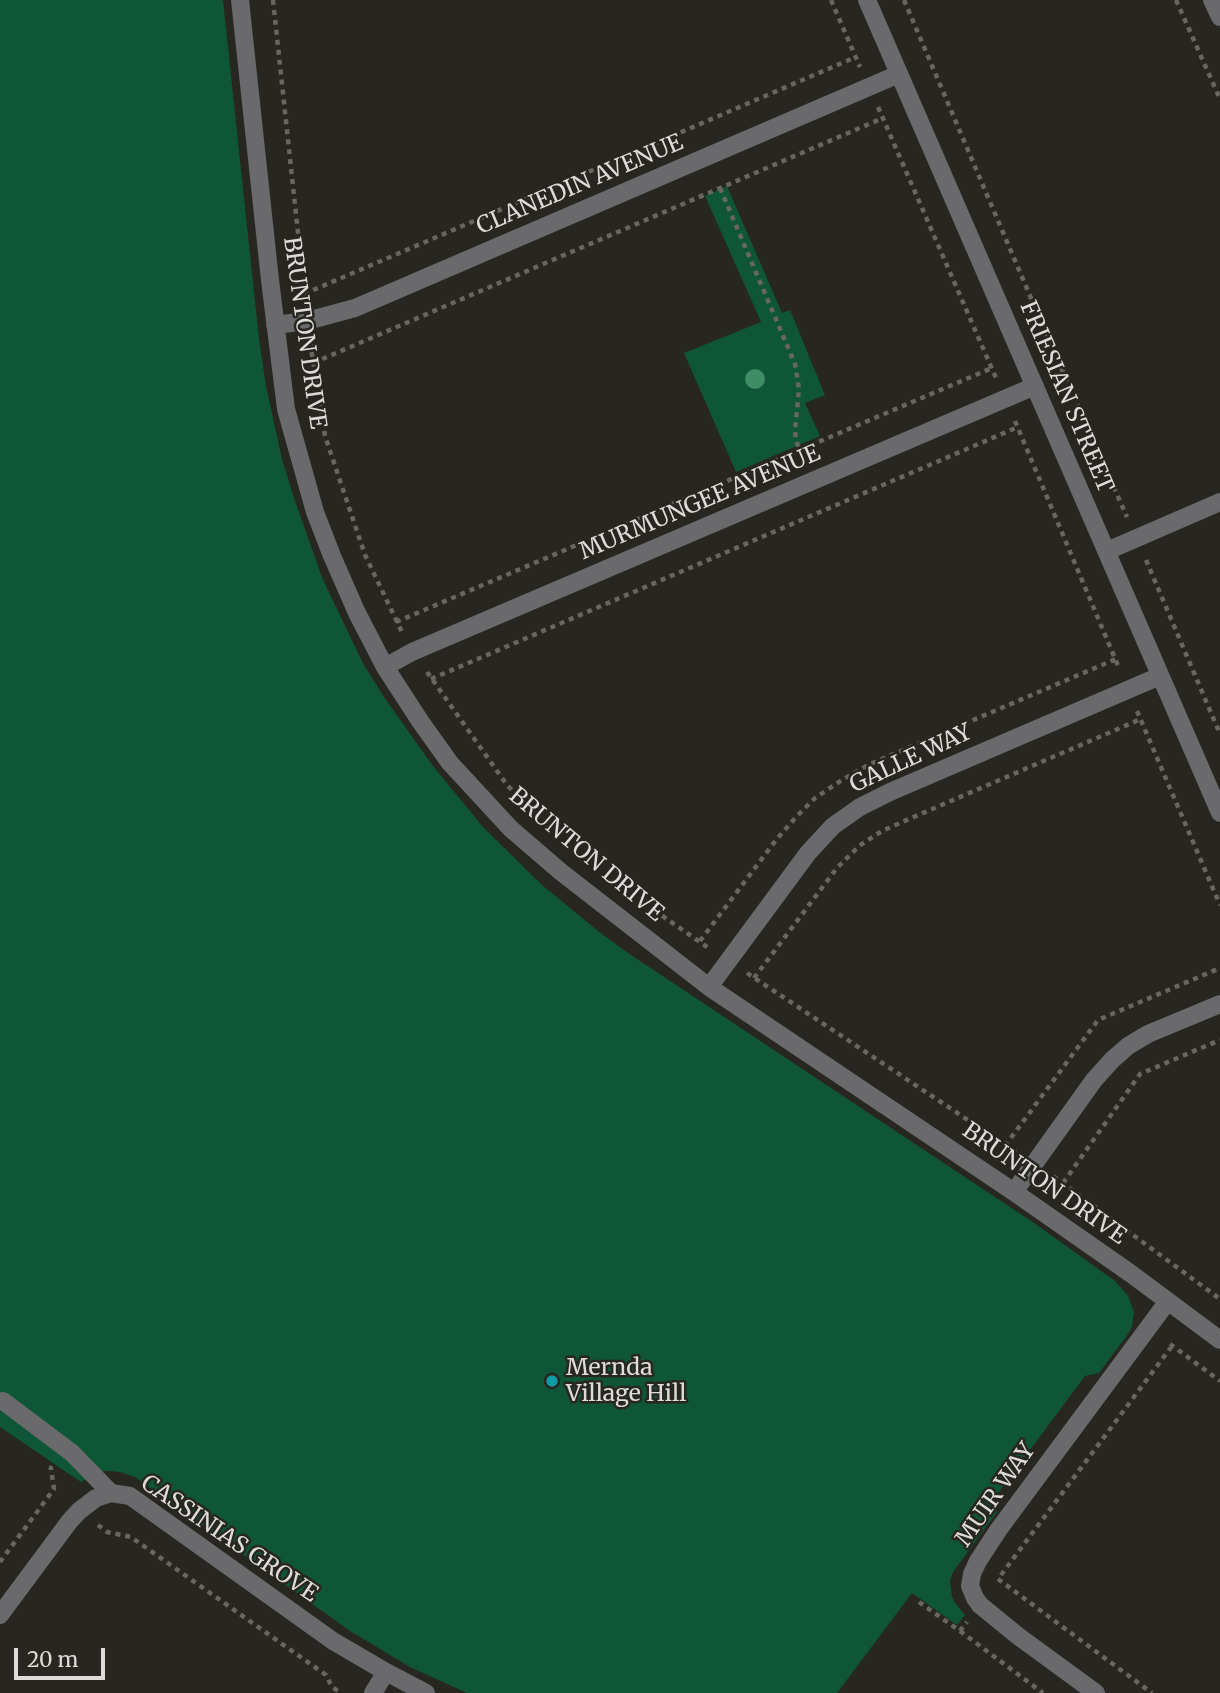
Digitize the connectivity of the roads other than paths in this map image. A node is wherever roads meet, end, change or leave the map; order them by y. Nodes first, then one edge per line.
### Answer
1 (240, 0) edge
2 (867, 0) edge
3 (1212, 0) edge
4 (1220, 18) edge
5 (900, 74) junction
6 (275, 325) junction
7 (1035, 387) junction
8 (1220, 502) edge
9 (1107, 551) junction
10 (385, 667) junction
11 (1160, 676) junction
12 (1220, 814) edge
13 (709, 987) junction
14 (1220, 1004) edge
15 (1014, 1192) junction
16 (1168, 1301) junction
17 (1220, 1340) edge
18 (3, 1401) dead end
19 (111, 1493) junction
20 (0, 1615) edge
21 (386, 1672) junction
22 (373, 1693) edge
23 (426, 1693) edge
24 (1096, 1693) edge

1 - 6 street, BRUNTON DRIVE
2 - 5 street, FRIESIAN STREET
3 - 4 street
5 - 6 street, CLANEDIN AVENUE
5 - 7 street, FRIESIAN STREET
6 - 10 street, BRUNTON DRIVE
7 - 9 street, FRIESIAN STREET
7 - 10 street, MURMUNGEE AVENUE
8 - 9 street
9 - 11 street, FRIESIAN STREET
10 - 13 street, BRUNTON DRIVE
11 - 12 street, FRIESIAN STREET
11 - 13 street, GALLE WAY
13 - 15 street, BRUNTON DRIVE
14 - 15 street
15 - 16 street, BRUNTON DRIVE
16 - 17 street, BRUNTON DRIVE
16 - 24 street, MUIR WAY
18 - 19 street
19 - 20 street, CASSINIAS GROVE
19 - 21 street, CASSINIAS GROVE
21 - 22 street
21 - 23 street, CASSINIAS GROVE

